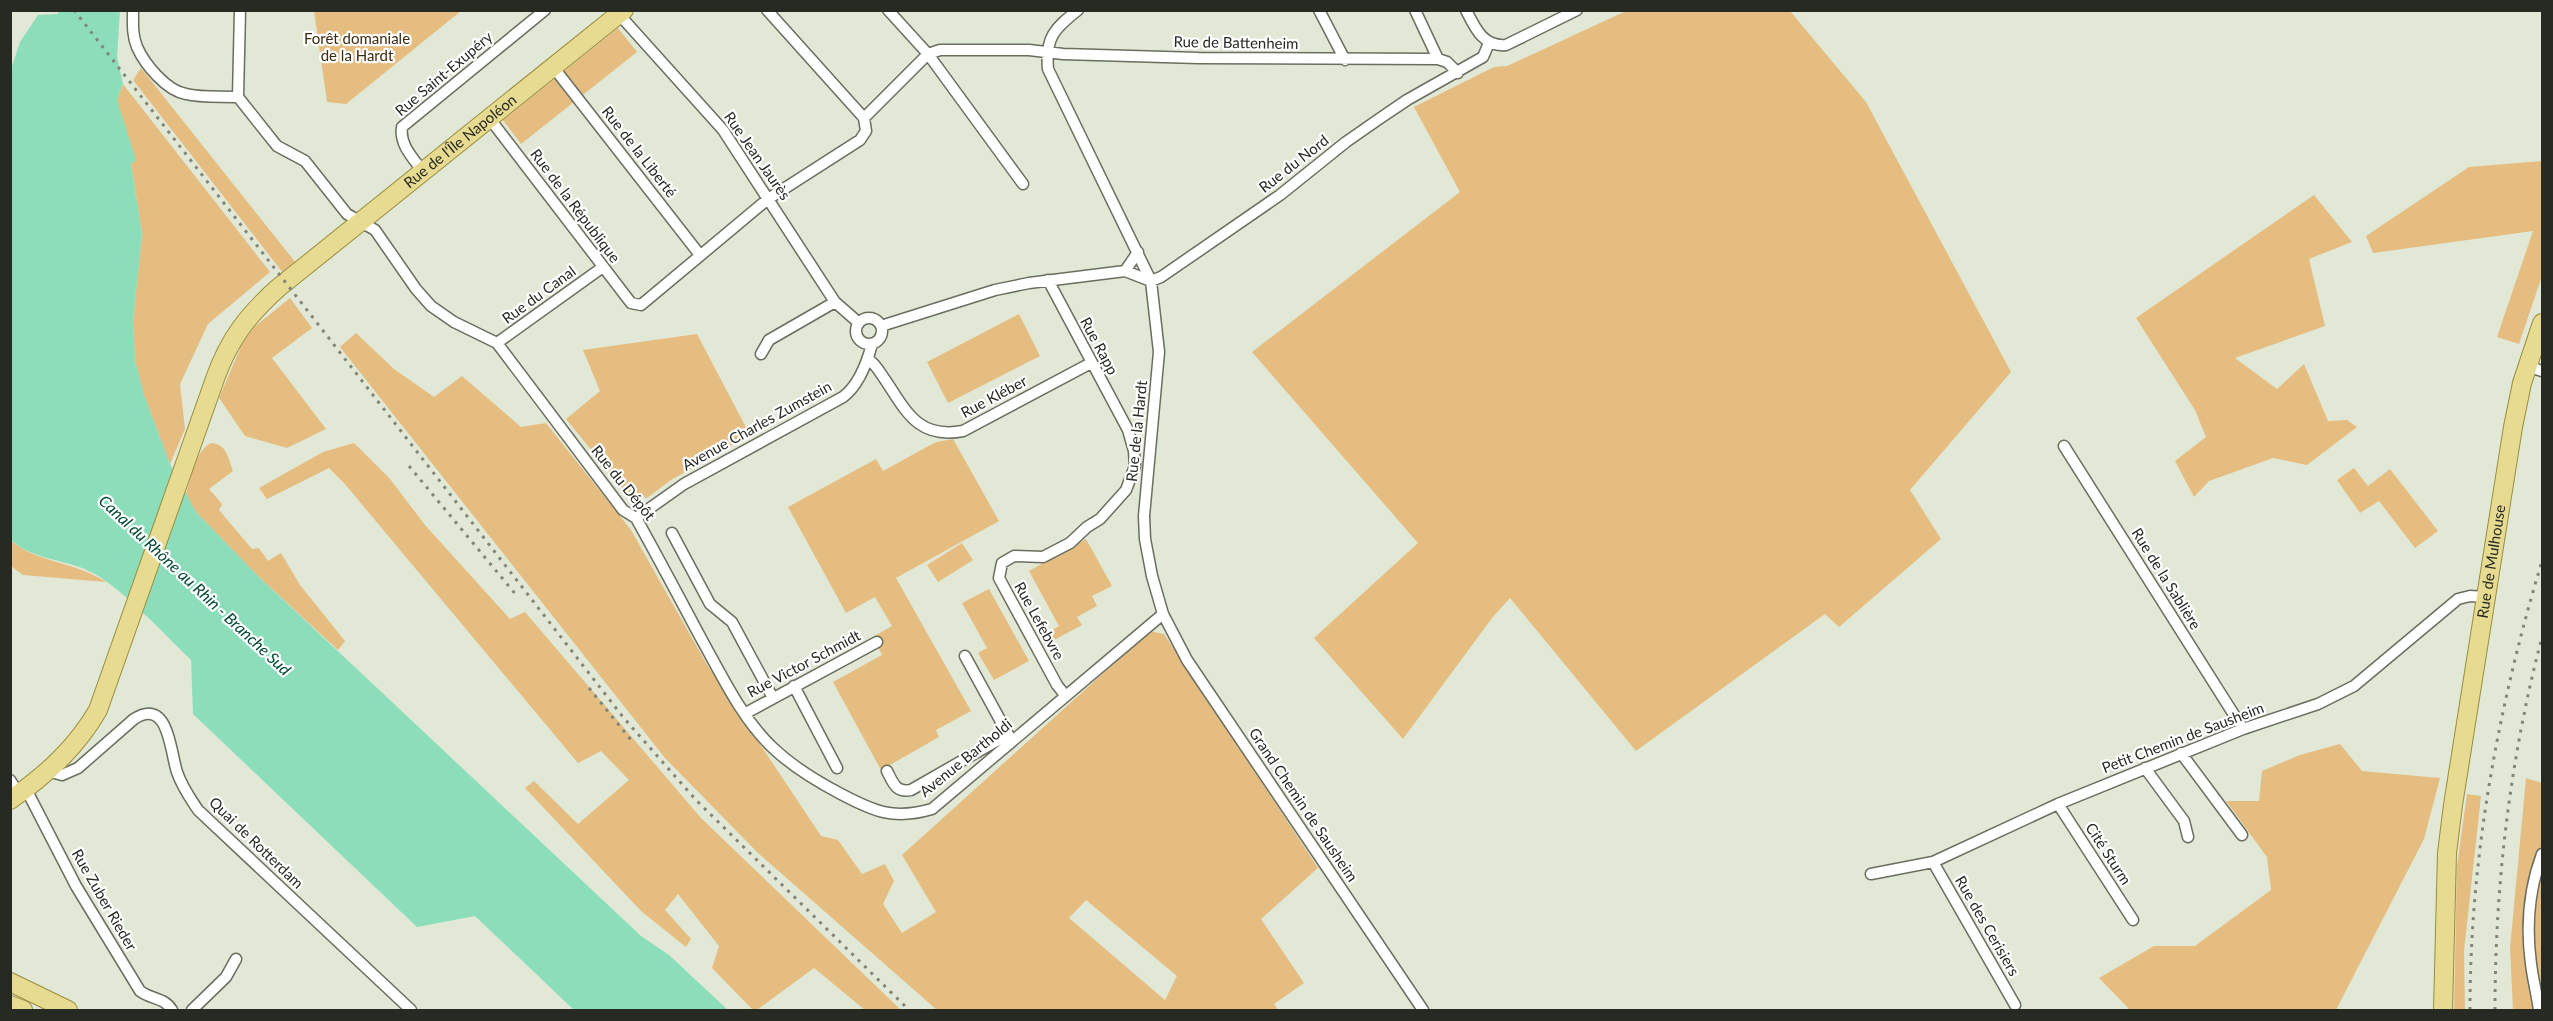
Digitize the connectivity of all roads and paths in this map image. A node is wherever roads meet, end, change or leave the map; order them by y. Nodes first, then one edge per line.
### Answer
1 (133, 10) edge
2 (240, 10) edge
3 (545, 10) edge
4 (767, 10) edge
5 (888, 10) edge
6 (1078, 10) edge
7 (1320, 10) edge
8 (1415, 10) edge
9 (1466, 10) edge
10 (1577, 10) edge
11 (620, 12) edge
12 (1489, 43) junction
13 (1049, 52) junction
14 (928, 54) junction
15 (1438, 59) junction
16 (1345, 60) junction
17 (554, 68) junction
18 (1458, 73) junction
19 (237, 97) junction
20 (864, 118) junction
21 (490, 119) junction
22 (424, 172) junction
23 (1023, 184) dead end
24 (768, 198) junction
25 (361, 222) junction
26 (1138, 252) junction
27 (700, 255) junction
28 (603, 267) junction
29 (1125, 272) junction
30 (1048, 280) junction
31 (1151, 281) junction
32 (836, 302) junction
33 (2542, 322) edge
34 (859, 323) junction
35 (881, 326) junction
36 (497, 343) junction
37 (872, 344) junction
38 (761, 354) dead end
39 (868, 359) junction
40 (1091, 363) junction
41 (2535, 369) edge
42 (2064, 446) dead end
43 (636, 518) junction
44 (1100, 519) joint
45 (672, 533) dead end
46 (2486, 597) junction
47 (1163, 614) junction
48 (877, 642) dead end
49 (965, 656) dead end
50 (794, 686) junction
51 (1065, 695) junction
52 (773, 698) junction
53 (746, 713) junction
54 (2243, 729) junction
55 (1009, 738) junction
56 (2181, 753) junction
57 (837, 768) dead end
58 (2145, 768) junction
59 (48, 771) junction
60 (887, 771) dead end
61 (942, 773) junction
62 (16, 791) edge
63 (952, 793) junction
64 (2058, 804) junction
65 (2242, 835) dead end
66 (2188, 837) dead end
67 (2542, 854) edge
68 (1933, 862) junction
69 (1871, 874) dead end
70 (2133, 920) dead end
71 (236, 959) dead end
72 (10, 982) edge
73 (10, 1005) edge
74 (2015, 1005) dead end
75 (23, 1011) edge
76 (68, 1011) edge
77 (172, 1011) edge
78 (192, 1011) edge
79 (411, 1011) edge
80 (1423, 1011) edge
81 (2443, 1011) edge
82 (2539, 1011) edge

1 - 19 street
2 - 19 street
3 - 22 street, Rue Saint-Exupéry
4 - 20 street
5 - 14 street
6 - 13 street
7 - 16 street
8 - 15 street
9 - 12 street
10 - 12 street
11 - 17 main road, Rue de l'Île Napoléon
11 - 24 street, Rue Jean Jaurès
12 - 18 street
13 - 14 street, Rue de Battenheim
13 - 16 street, Rue de Battenheim
13 - 26 street, Rue de la Hardt
14 - 20 street
14 - 23 street
15 - 16 street, Rue de Battenheim
15 - 18 street
17 - 21 main road, Rue de l'Île Napoléon
17 - 27 street, Rue de la Liberté
18 - 31 street, Rue du Nord
19 - 25 street, Rue du Canal
20 - 24 street
21 - 22 main road, Rue de l'Île Napoléon
21 - 28 street, Rue de la République
22 - 25 main road, Rue de l'Île Napoléon
24 - 27 street
24 - 32 street, Rue Jean Jaurès
25 - 36 street, Rue du Canal
25 - 59 main road, Rue de l'Île Napoléon
26 - 29 street
26 - 31 street, Rue de la Hardt
27 - 28 street, Rue de la République
28 - 36 street, Rue du Canal
29 - 30 street
29 - 31 street
30 - 35 street
30 - 40 street, Rue Rapp
31 - 47 street, Rue de la Hardt
32 - 34 street, Rue Jean Jaurès
32 - 38 street
33 - 41 main road, Rue de Mulhouse
34 - 35 street
34 - 37 street
35 - 37 street
36 - 43 street, Rue du Dépôt
37 - 39 street, Avenue Charles Zumstein
39 - 40 street, Rue Kléber
39 - 43 street, Avenue Charles Zumstein
40 - 44 street, Rue Rapp
41 - 46 main road, Rue de Mulhouse
42 - 54 street, Rue de la Sablière
43 - 53 street, Rue du Dépôt
44 - 51 street, Rue Lefebvre
45 - 52 street
46 - 54 street, Petit Chemin de Sausheim
46 - 81 main road, Rue de Mulhouse
47 - 51 street, Avenue Bartholdi
47 - 80 street, Grand Chemin de Sausheim
48 - 50 street, Rue Victor Schmidt
49 - 55 street
50 - 52 street, Rue Victor Schmidt
50 - 57 street
51 - 55 street, Avenue Bartholdi
52 - 53 street, Rue Victor Schmidt
53 - 63 street, Avenue Bartholdi
54 - 56 street, Petit Chemin de Sausheim
55 - 61 street
55 - 63 street, Avenue Bartholdi
56 - 58 street, Petit Chemin de Sausheim
56 - 65 street
58 - 64 street, Petit Chemin de Sausheim
58 - 66 street
59 - 62 main road, Rue de l'Île Napoléon
59 - 79 street, Quai de Rotterdam
60 - 61 street
61 - 63 street
62 - 77 street, Rue Zuber Rieder
64 - 68 street, Petit Chemin de Sausheim
64 - 70 street, Cité Sturm
67 - 82 street
68 - 69 street, Petit Chemin de Sausheim
68 - 74 street, Rue des Cerisiers
71 - 78 street
72 - 76 main road
73 - 75 main road

